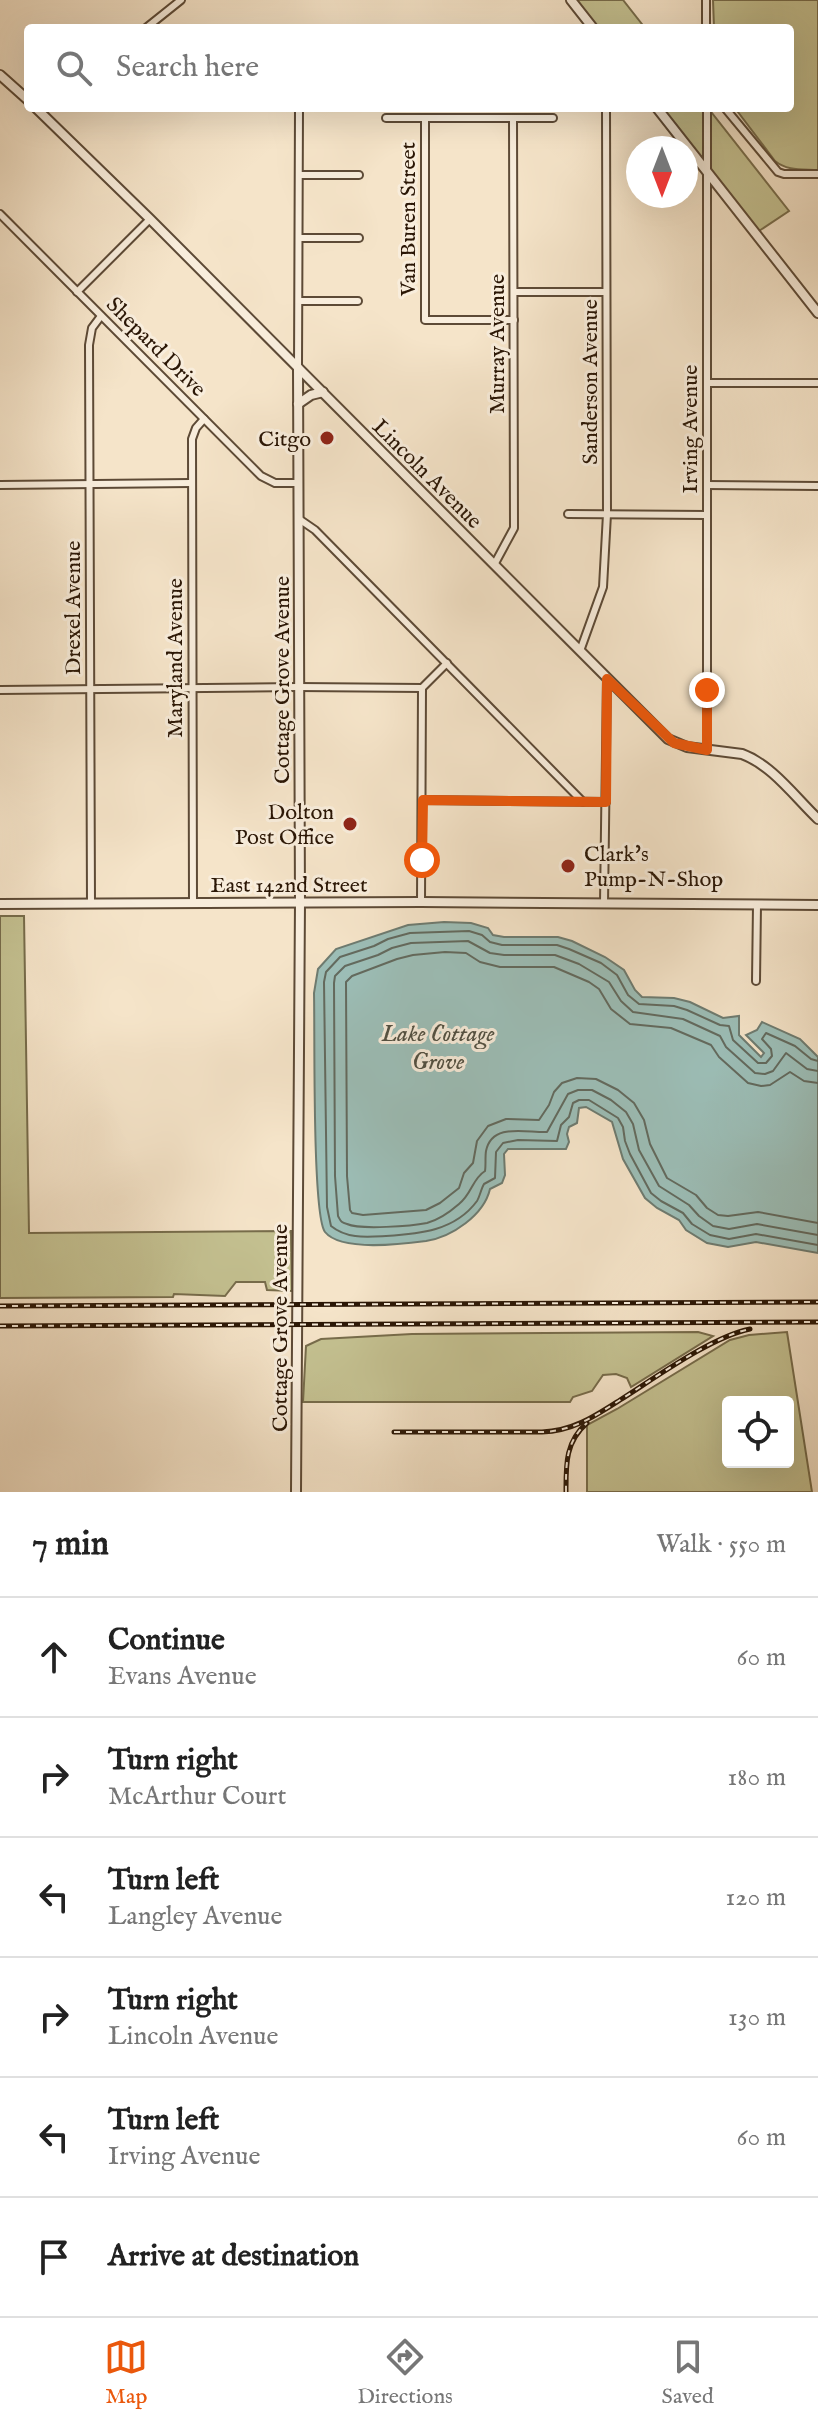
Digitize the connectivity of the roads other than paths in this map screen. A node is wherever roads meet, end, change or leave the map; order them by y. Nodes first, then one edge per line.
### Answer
1 (181, 0) edge
2 (571, 0) edge
3 (695, 0) edge
4 (706, 1) edge
5 (151, 24) edge
6 (590, 24) edge
7 (706, 24) edge
8 (0, 75) edge
9 (24, 88) edge
10 (17, 90) junction
11 (24, 96) edge
12 (40, 112) edge
13 (299, 112) edge
14 (606, 112) edge
15 (660, 112) edge
16 (707, 112) edge
17 (728, 112) edge
18 (386, 118) dead end
19 (425, 118) junction
20 (513, 118) junction
21 (553, 118) dead end
22 (707, 170) junction
23 (818, 174) edge
24 (299, 175) junction
25 (359, 175) dead end
26 (0, 214) edge
27 (150, 219) junction
28 (299, 238) junction
29 (359, 238) dead end
30 (77, 292) junction
31 (514, 292) junction
32 (606, 292) junction
33 (300, 301) junction
34 (358, 301) dead end
35 (818, 313) edge
36 (101, 316) junction
37 (514, 320) junction
38 (298, 368) junction
39 (708, 383) junction
40 (818, 383) edge
41 (323, 392) junction
42 (298, 404) junction
43 (204, 419) junction
44 (191, 483) junction
45 (298, 483) junction
46 (90, 484) junction
47 (0, 485) edge
48 (707, 485) junction
49 (818, 486) edge
50 (568, 514) dead end
51 (607, 514) junction
52 (707, 515) junction
53 (299, 519) junction
54 (494, 565) junction
55 (580, 651) junction
56 (447, 663) junction
57 (607, 679) junction
58 (298, 687) junction
59 (192, 688) junction
60 (422, 688) junction
61 (91, 689) junction
62 (0, 690) edge
63 (707, 750) junction
64 (423, 800) junction
65 (583, 802) junction
66 (606, 802) junction
67 (818, 819) edge
68 (193, 902) junction
69 (300, 902) junction
70 (421, 902) junction
71 (91, 903) junction
72 (604, 903) junction
73 (0, 904) edge
74 (757, 905) junction
75 (818, 905) edge
76 (756, 981) dead end
77 (296, 1492) edge

1 - 5 street
2 - 6 street
3 - 4 street
4 - 7 street
8 - 10 street
9 - 10 street
10 - 11 street
12 - 27 street, Lincoln Avenue
13 - 24 street, Cottage Grove Avenue
14 - 32 street, Sanderson Avenue
15 - 22 street
16 - 22 street, Irving Avenue
17 - 23 street
18 - 19 street
19 - 20 street
19 - 37 street, Van Buren Street
20 - 21 street
20 - 31 street, Murray Avenue
22 - 35 street
22 - 39 street, Irving Avenue
24 - 25 street
24 - 28 street, Cottage Grove Avenue
26 - 30 street, Shepard Drive
27 - 30 street
27 - 38 street, Lincoln Avenue
28 - 29 street
28 - 33 street, Cottage Grove Avenue
30 - 36 street, Shepard Drive
31 - 32 street
31 - 37 street, Murray Avenue
32 - 51 street, Sanderson Avenue
33 - 34 street
33 - 38 street, Cottage Grove Avenue
36 - 43 street, Shepard Drive
36 - 46 street, Drexel Avenue
37 - 54 street, Murray Avenue
38 - 41 street, Lincoln Avenue
38 - 42 street, Cottage Grove Avenue
39 - 40 street
39 - 48 street, Irving Avenue
41 - 42 street
41 - 54 street, Lincoln Avenue
42 - 45 street, Cottage Grove Avenue
43 - 44 street, Maryland Avenue
43 - 45 street, Shepard Drive
44 - 46 street
44 - 59 street, Maryland Avenue
45 - 53 street, Cottage Grove Avenue
46 - 47 street
46 - 61 street, Drexel Avenue
48 - 49 street
48 - 52 street, Irving Avenue
50 - 51 street
51 - 52 street
51 - 55 street, Sanderson Avenue
52 - 63 street, Irving Avenue
53 - 56 street
53 - 58 street, Cottage Grove Avenue
54 - 55 street, Lincoln Avenue
55 - 57 street, Lincoln Avenue
56 - 60 street
56 - 65 street
57 - 63 street, Lincoln Avenue
57 - 66 street
58 - 59 street
58 - 60 street
58 - 69 street, Cottage Grove Avenue
59 - 61 street
59 - 68 street, Maryland Avenue
60 - 64 street
61 - 62 street
61 - 71 street, Drexel Avenue
63 - 67 street, Lincoln Avenue
64 - 65 street
64 - 70 street
65 - 66 street
66 - 72 street
68 - 69 street, East 142nd Street
68 - 71 street, East 142nd Street
69 - 70 street, East 142nd Street
69 - 77 street, Cottage Grove Avenue
70 - 72 street, East 142nd Street
71 - 73 street, East 142nd Street
72 - 74 street, East 142nd Street
74 - 75 street, East 142nd Street
74 - 76 street

